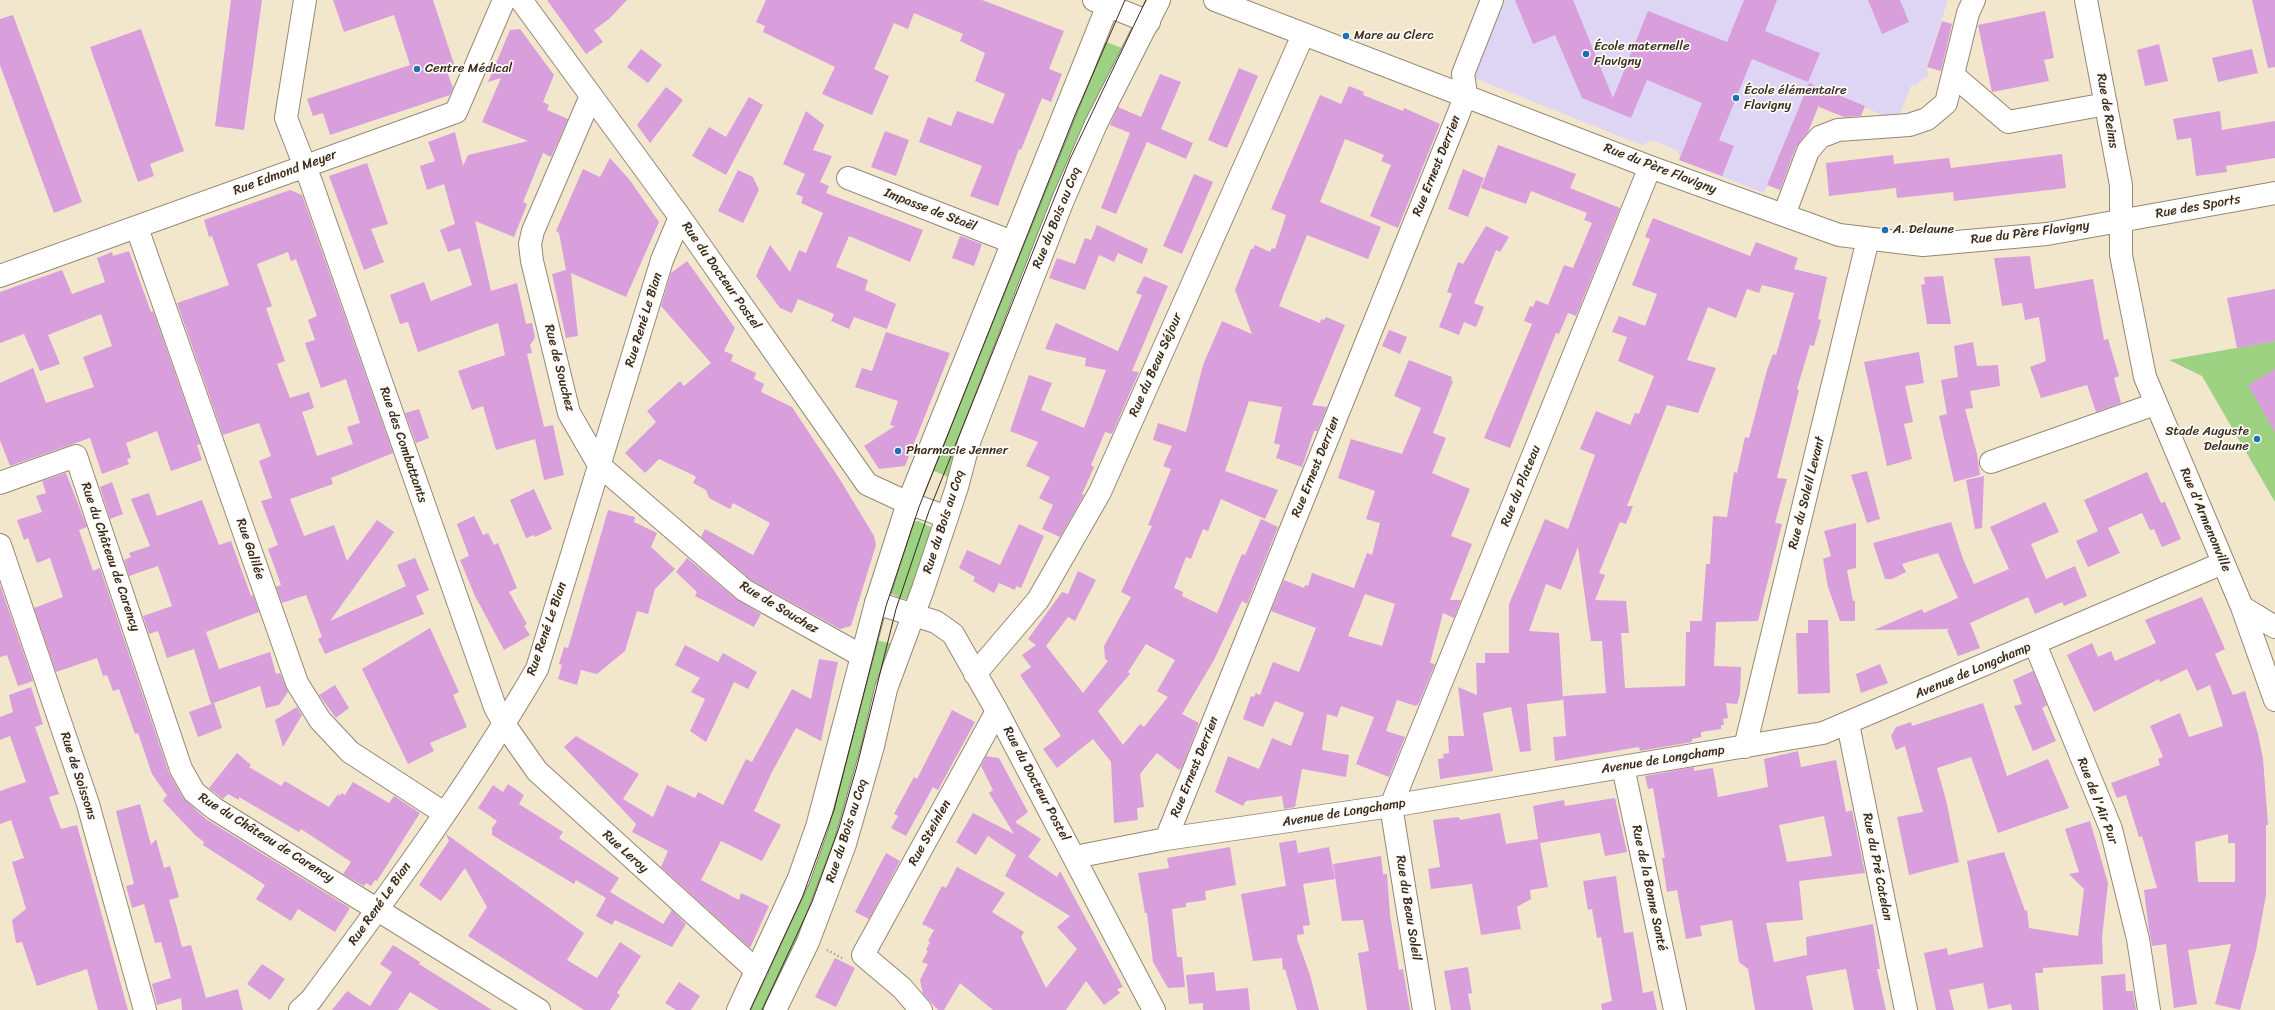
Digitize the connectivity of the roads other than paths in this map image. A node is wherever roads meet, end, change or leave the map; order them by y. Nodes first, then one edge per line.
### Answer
1 (305, 0) edge
2 (504, 0) edge
3 (521, 0) edge
4 (1159, 0) edge
5 (1215, 0) edge
6 (1492, 0) edge
7 (1974, 0) edge
8 (2086, 0) edge
9 (1104, 2) edge
10 (1149, 22) junction
11 (1303, 35) junction
12 (1953, 75) junction
13 (1466, 94) junction
14 (591, 96) junction
15 (2106, 104) junction
16 (305, 165) junction
17 (1650, 166) junction
18 (848, 178) dead end
19 (2275, 193) edge
20 (1784, 215) junction
21 (680, 217) junction
22 (2121, 222) junction
23 (137, 228) junction
24 (1868, 239) junction
25 (1012, 242) junction
26 (0, 276) edge
27 (2155, 404) junction
28 (1991, 462) dead end
29 (599, 465) junction
30 (0, 483) edge
31 (908, 503) junction
32 (947, 517) junction
33 (0, 545) edge
34 (2223, 564) junction
35 (876, 603) junction
36 (2242, 607) junction
37 (914, 615) junction
38 (2275, 627) edge
39 (2035, 644) junction
40 (862, 656) junction
41 (975, 674) junction
42 (2275, 700) edge
43 (997, 711) junction
44 (504, 724) junction
45 (1848, 724) junction
46 (1745, 747) junction
47 (1623, 767) junction
48 (1391, 806) junction
49 (444, 813) junction
50 (1166, 839) junction
51 (1075, 857) junction
52 (378, 908) junction
53 (756, 971) junction
54 (145, 1010) edge
55 (300, 1010) edge
56 (539, 1010) edge
57 (738, 1010) edge
58 (775, 1010) edge
59 (921, 1010) edge
60 (1154, 1010) edge
61 (1424, 1010) edge
62 (1675, 1010) edge
63 (1906, 1010) edge
64 (2149, 1010) edge

1 - 16 street, Rue des Combattants
2 - 16 street, Rue Edmond Meyer
3 - 14 street, Rue du Docteur Postel
4 - 10 street, Rue du Bois au Coq
5 - 11 street, Rue du Père Flavigny
6 - 13 street
7 - 12 street
8 - 15 street, Rue de Reims
9 - 10 street
9 - 25 street
10 - 32 street, Rue du Bois au Coq
11 - 13 street, Rue du Père Flavigny
11 - 41 street, Rue du Beau Séjour
12 - 15 street
12 - 20 street
13 - 17 street, Rue du Père Flavigny
13 - 50 street, Rue Ernest Derrien
14 - 21 street, Rue du Docteur Postel
14 - 29 street, Rue de Souchez
15 - 22 street, Rue de Reims
16 - 23 street, Rue Edmond Meyer
16 - 44 street, Rue des Combattants
17 - 20 street, Rue du Père Flavigny
17 - 48 street, Rue du Plateau
18 - 25 street, Impasse de Staël
19 - 22 street, Rue des Sports
20 - 24 street, Rue du Père Flavigny
21 - 29 street, Rue René Le Bian
21 - 31 street, Rue du Docteur Postel
22 - 24 street, Rue du Père Flavigny
22 - 27 street, Rue d'Armenonville
23 - 26 street, Rue Edmond Meyer
23 - 49 street, Rue Galilée
24 - 46 street, Rue du Soleil Levant
25 - 31 street
27 - 28 street
27 - 34 street, Rue d'Armenonville
29 - 40 street, Rue de Souchez
29 - 44 street, Rue René Le Bian
30 - 52 street, Rue du Château de Carency
31 - 32 street, Rue du Docteur Postel
31 - 35 street
32 - 37 street, Rue du Bois au Coq
33 - 54 street, Rue de Soissons
34 - 36 street, Rue d'Armenonville
34 - 39 street, Avenue de Longchamp
35 - 37 street, Rue du Docteur Postel
35 - 40 street
36 - 38 street
36 - 42 street, Rue d'Armenonville
37 - 41 street, Rue du Docteur Postel
37 - 58 street, Rue du Bois au Coq
39 - 45 street, Avenue de Longchamp
39 - 64 street, Rue de l'Air Pur
40 - 53 street
41 - 43 street, Rue du Docteur Postel
43 - 51 street, Rue du Docteur Postel
43 - 59 street, Rue Steinlen
44 - 49 street, Rue René Le Bian
44 - 53 street, Rue Leroy
45 - 46 street, Avenue de Longchamp
45 - 63 street, Rue du Pré Catelan
46 - 47 street, Avenue de Longchamp
47 - 48 street, Avenue de Longchamp
47 - 62 street, Rue de la Bonne Santé
48 - 50 street, Avenue de Longchamp
48 - 61 street, Rue du Beau Soleil
49 - 52 street, Rue René Le Bian
50 - 51 street, Avenue de Longchamp
51 - 60 street, Rue du Docteur Postel
52 - 55 street, Rue René Le Bian
52 - 56 street, Rue du Château de Carency
53 - 57 street

